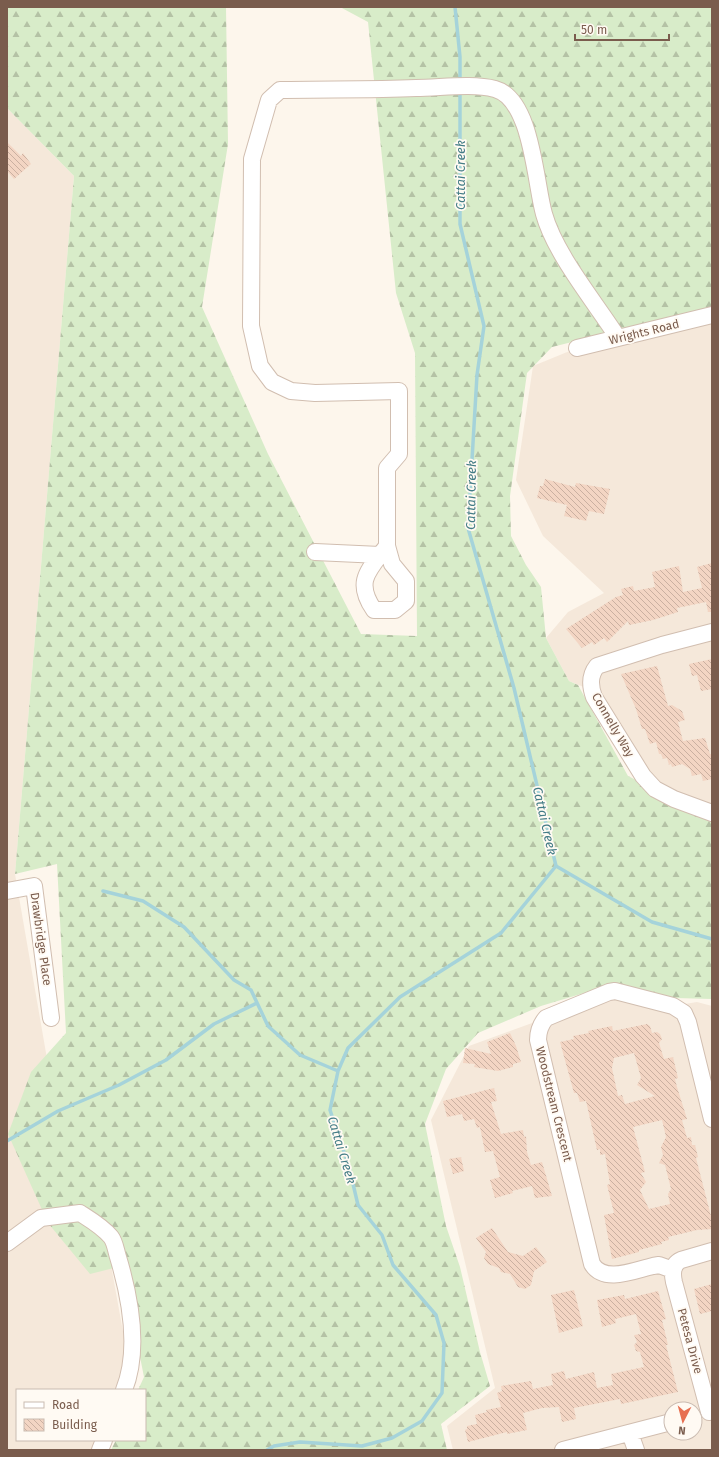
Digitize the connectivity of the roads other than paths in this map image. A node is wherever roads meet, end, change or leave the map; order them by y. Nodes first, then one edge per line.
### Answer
1 (712, 315) edge
2 (618, 338) junction
3 (577, 348) dead end
4 (315, 552) dead end
5 (712, 632) edge
6 (712, 813) edge
7 (7, 891) edge
8 (51, 1018) dead end
9 (712, 1119) edge
10 (7, 1243) edge
11 (712, 1251) edge
12 (673, 1270) junction
13 (124, 1389) edge
14 (705, 1413) edge
15 (663, 1424) edge
16 (630, 1433) junction
17 (563, 1450) edge
18 (636, 1450) edge

1 - 2 street, Wrights Road
2 - 3 street, Wrights Road
2 - 4 street
5 - 6 street, Connelly Way
7 - 8 street, Drawbridge Place
9 - 12 street, Woodstream Crescent
10 - 13 street
11 - 12 street
12 - 14 street, Petesa Drive
15 - 16 street
16 - 17 street
16 - 18 street

